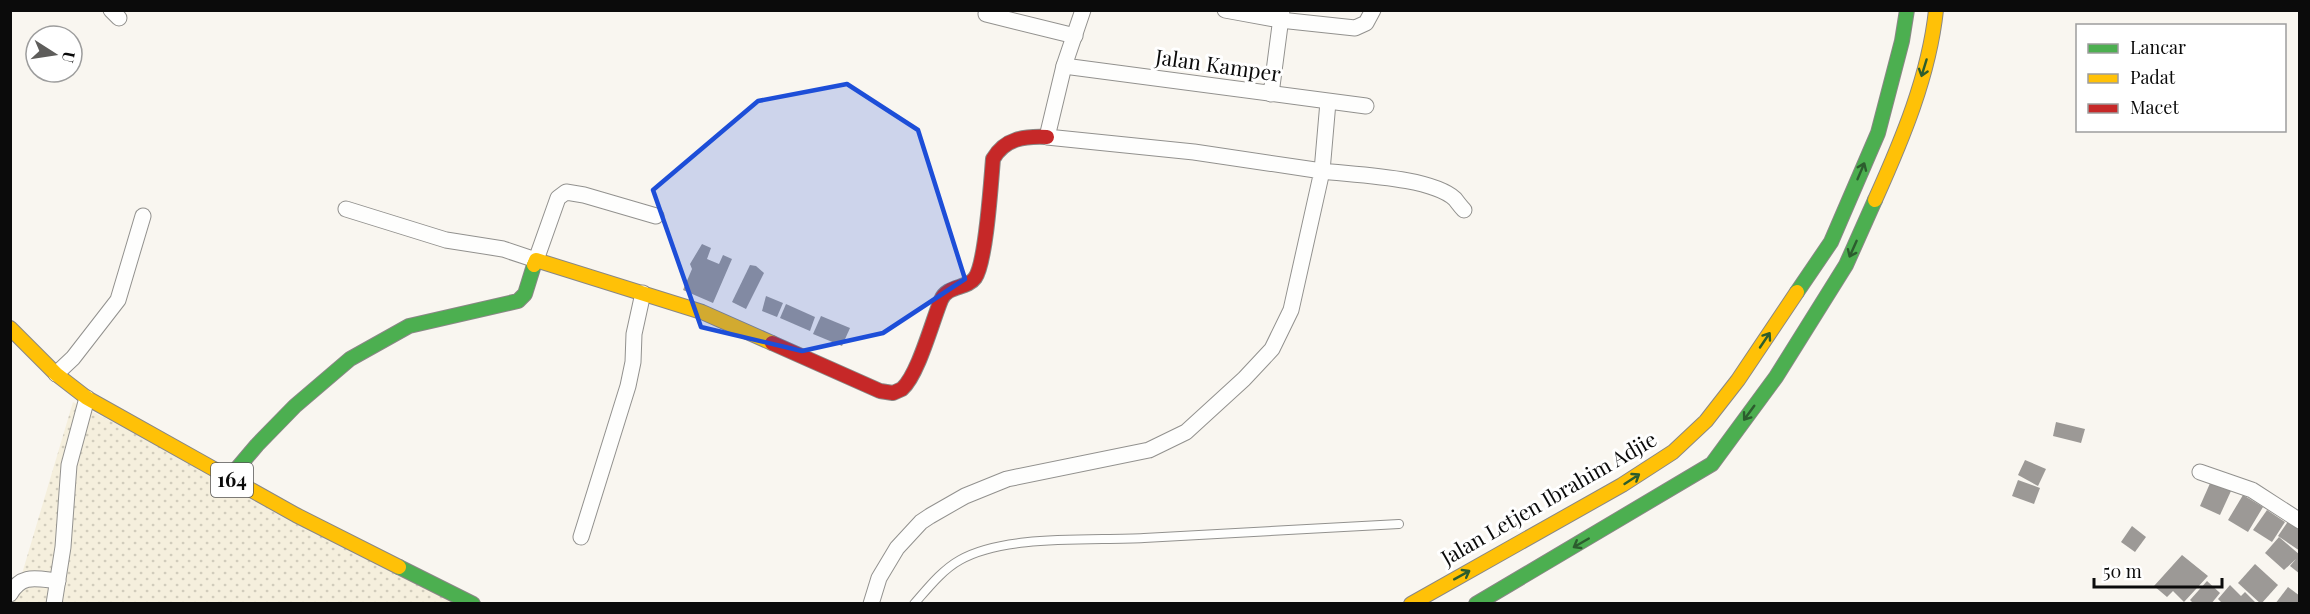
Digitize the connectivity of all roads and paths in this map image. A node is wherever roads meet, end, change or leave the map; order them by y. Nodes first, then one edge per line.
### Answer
1 (1083, 10) edge
2 (1225, 10) edge
3 (1373, 10) edge
4 (1907, 10) edge
5 (1936, 10) edge
6 (986, 14) dead end
7 (1281, 15) edge
8 (1075, 36) junction
9 (1064, 66) junction
10 (1271, 94) junction
11 (1328, 102) junction
12 (1366, 106) dead end
13 (1047, 137) junction
14 (1322, 171) junction
15 (346, 209) dead end
16 (1464, 210) dead end
17 (143, 216) dead end
18 (656, 216) dead end
19 (537, 260) junction
20 (643, 293) junction
21 (10, 328) edge
22 (56, 374) junction
23 (87, 398) junction
24 (2200, 472) dead end
25 (229, 478) junction
26 (2300, 521) edge
27 (1399, 524) dead end
28 (581, 537) dead end
29 (58, 581) junction
30 (10, 594) edge
31 (54, 603) edge
32 (472, 603) edge
33 (871, 603) edge
34 (914, 603) edge
35 (1411, 603) edge
36 (1476, 603) edge

1 - 8 street
2 - 7 street
3 - 7 street
35 -> 4 street, Jalan Letjen Ibrahim Adjie
5 -> 36 street
6 - 8 street
7 - 10 street
8 - 9 street
9 - 10 street, Jalan Kamper
9 - 13 street
10 - 11 street, Jalan Kamper
11 - 12 street, Jalan Kamper
11 - 14 street
13 - 14 street
13 - 20 street
14 - 16 street
14 - 33 street
15 - 19 street
17 - 22 street
18 - 19 street
19 - 20 street
19 - 25 street
20 - 28 street
21 - 22 street, 164
22 - 23 street, 164
23 - 25 street, 164
23 - 29 street
24 - 26 street
25 - 32 street, 164
27 - 34 lane
29 - 30 street
29 - 31 street

